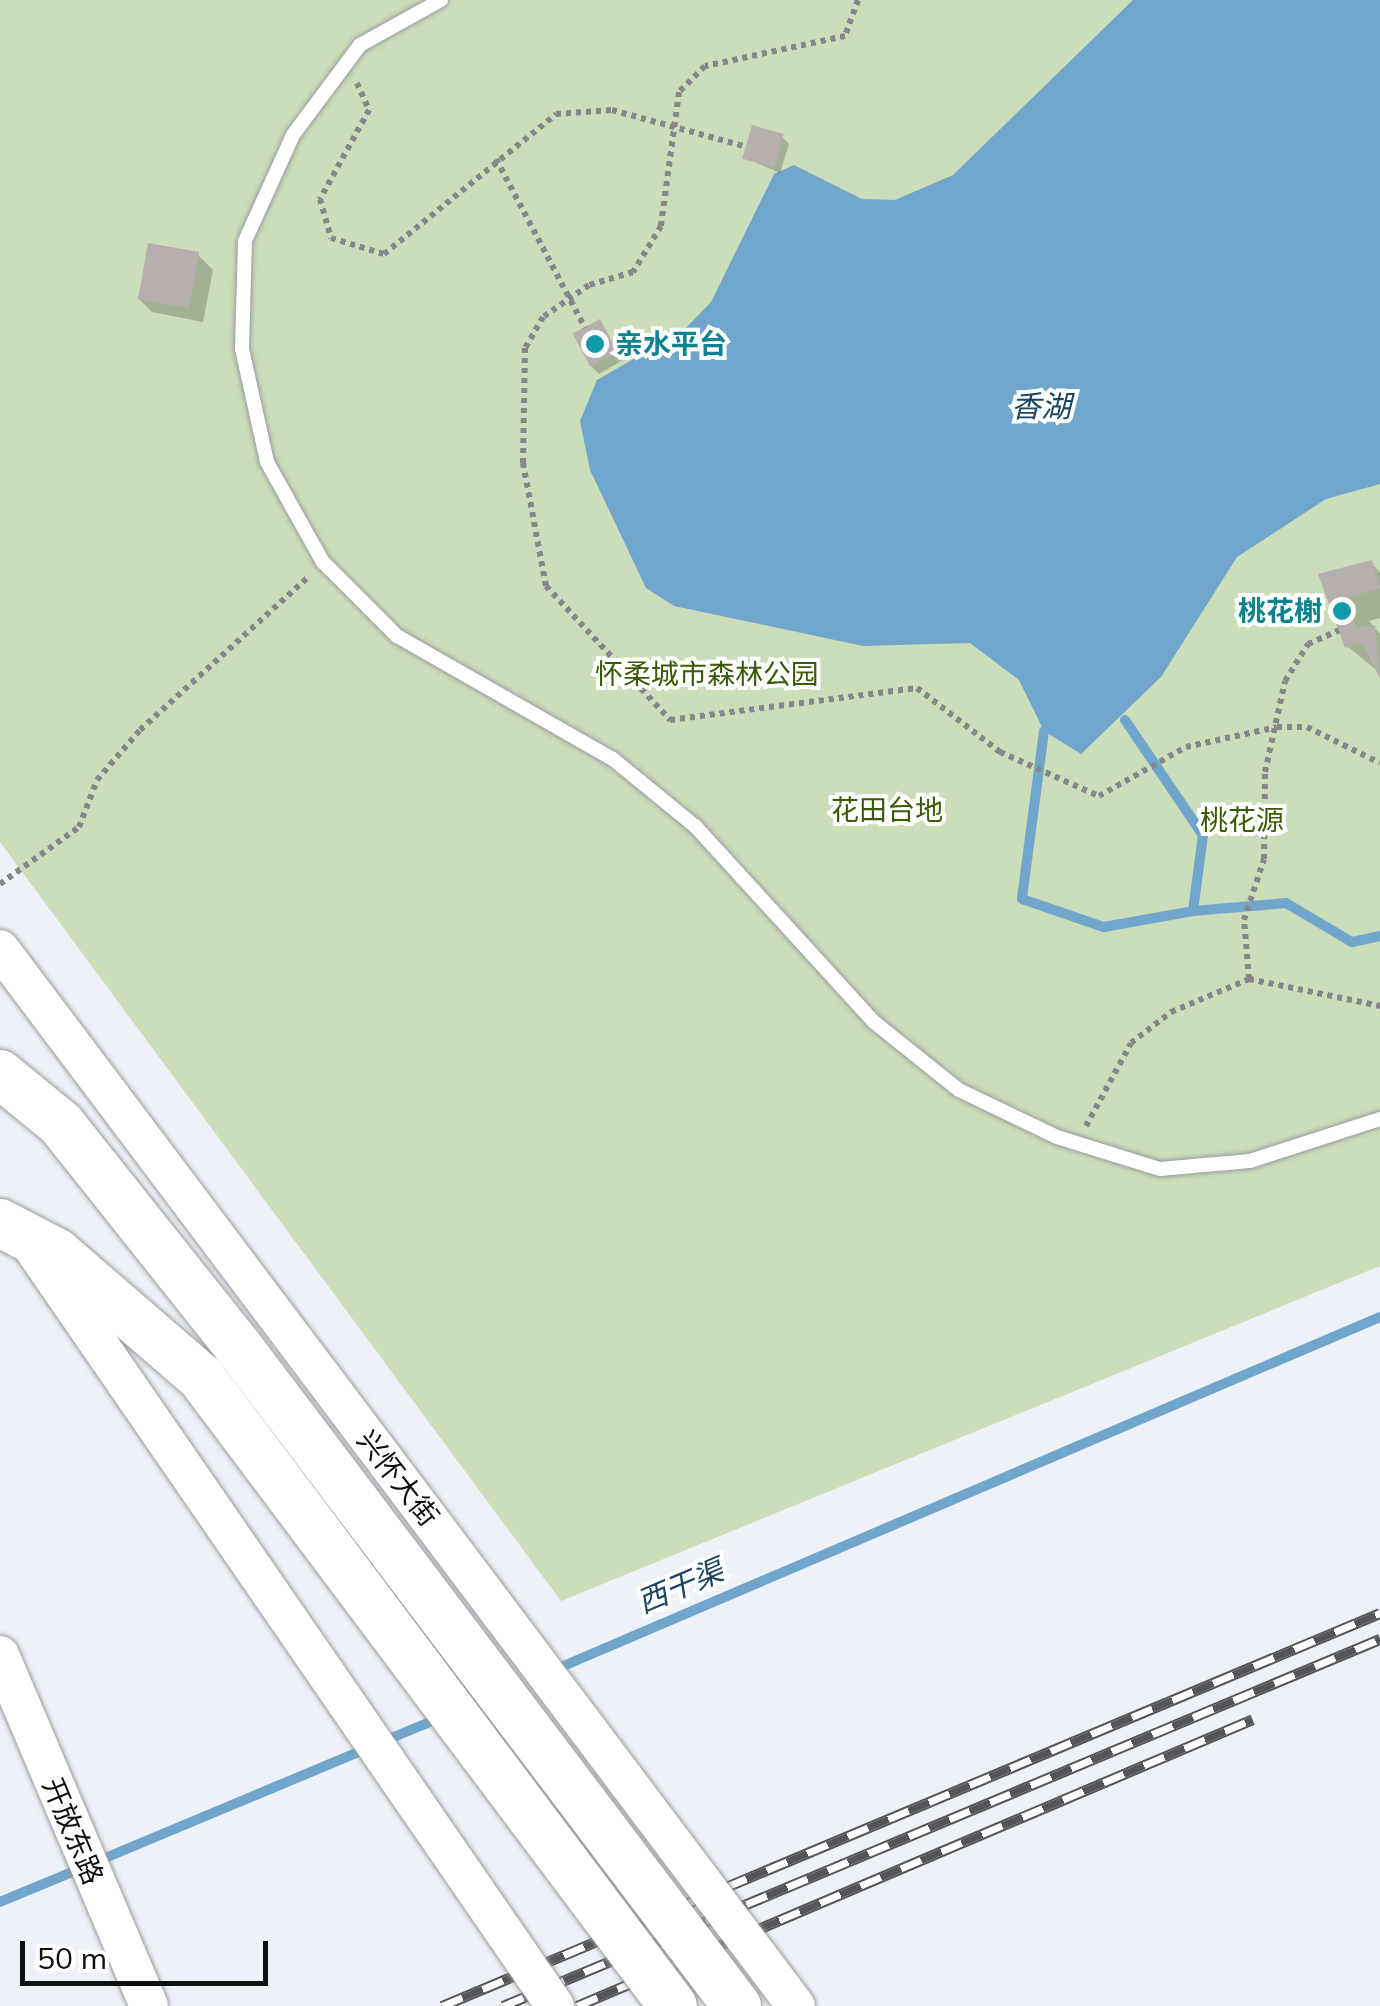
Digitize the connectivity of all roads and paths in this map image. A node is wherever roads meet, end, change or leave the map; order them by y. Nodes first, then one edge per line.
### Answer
1 (441, 0) edge
2 (858, 0) edge
3 (337, 76) junction
4 (676, 128) junction
5 (744, 146) dead end
6 (496, 159) junction
7 (570, 299) junction
8 (585, 328) dead end
9 (323, 562) junction
10 (1339, 630) dead end
11 (1277, 727) junction
12 (1380, 762) edge
13 (0, 884) edge
14 (0, 949) edge
15 (1249, 980) junction
16 (1380, 1006) edge
17 (0, 1074) edge
18 (1380, 1119) edge
19 (1080, 1144) junction
20 (0, 1201) edge
21 (0, 1223) edge
22 (0, 1655) edge
23 (149, 2006) edge
24 (555, 2006) edge
25 (673, 2006) edge
26 (737, 2006) edge
27 (796, 2006) edge

1 - 3 lane
2 - 4 path
3 - 6 path
3 - 9 lane
4 - 5 path
4 - 6 path
4 - 7 path
6 - 7 path
7 - 8 path
7 - 11 path
9 - 13 path
9 - 19 lane
10 - 11 path
11 - 12 path
11 - 15 path
14 - 27 main road, 兴怀大街, bridge
15 - 16 path
15 - 19 path
17 - 26 highway, bridge
18 - 19 lane
20 - 24 main road, bridge
21 - 25 highway, bridge
22 - 23 main road, 开放东路

